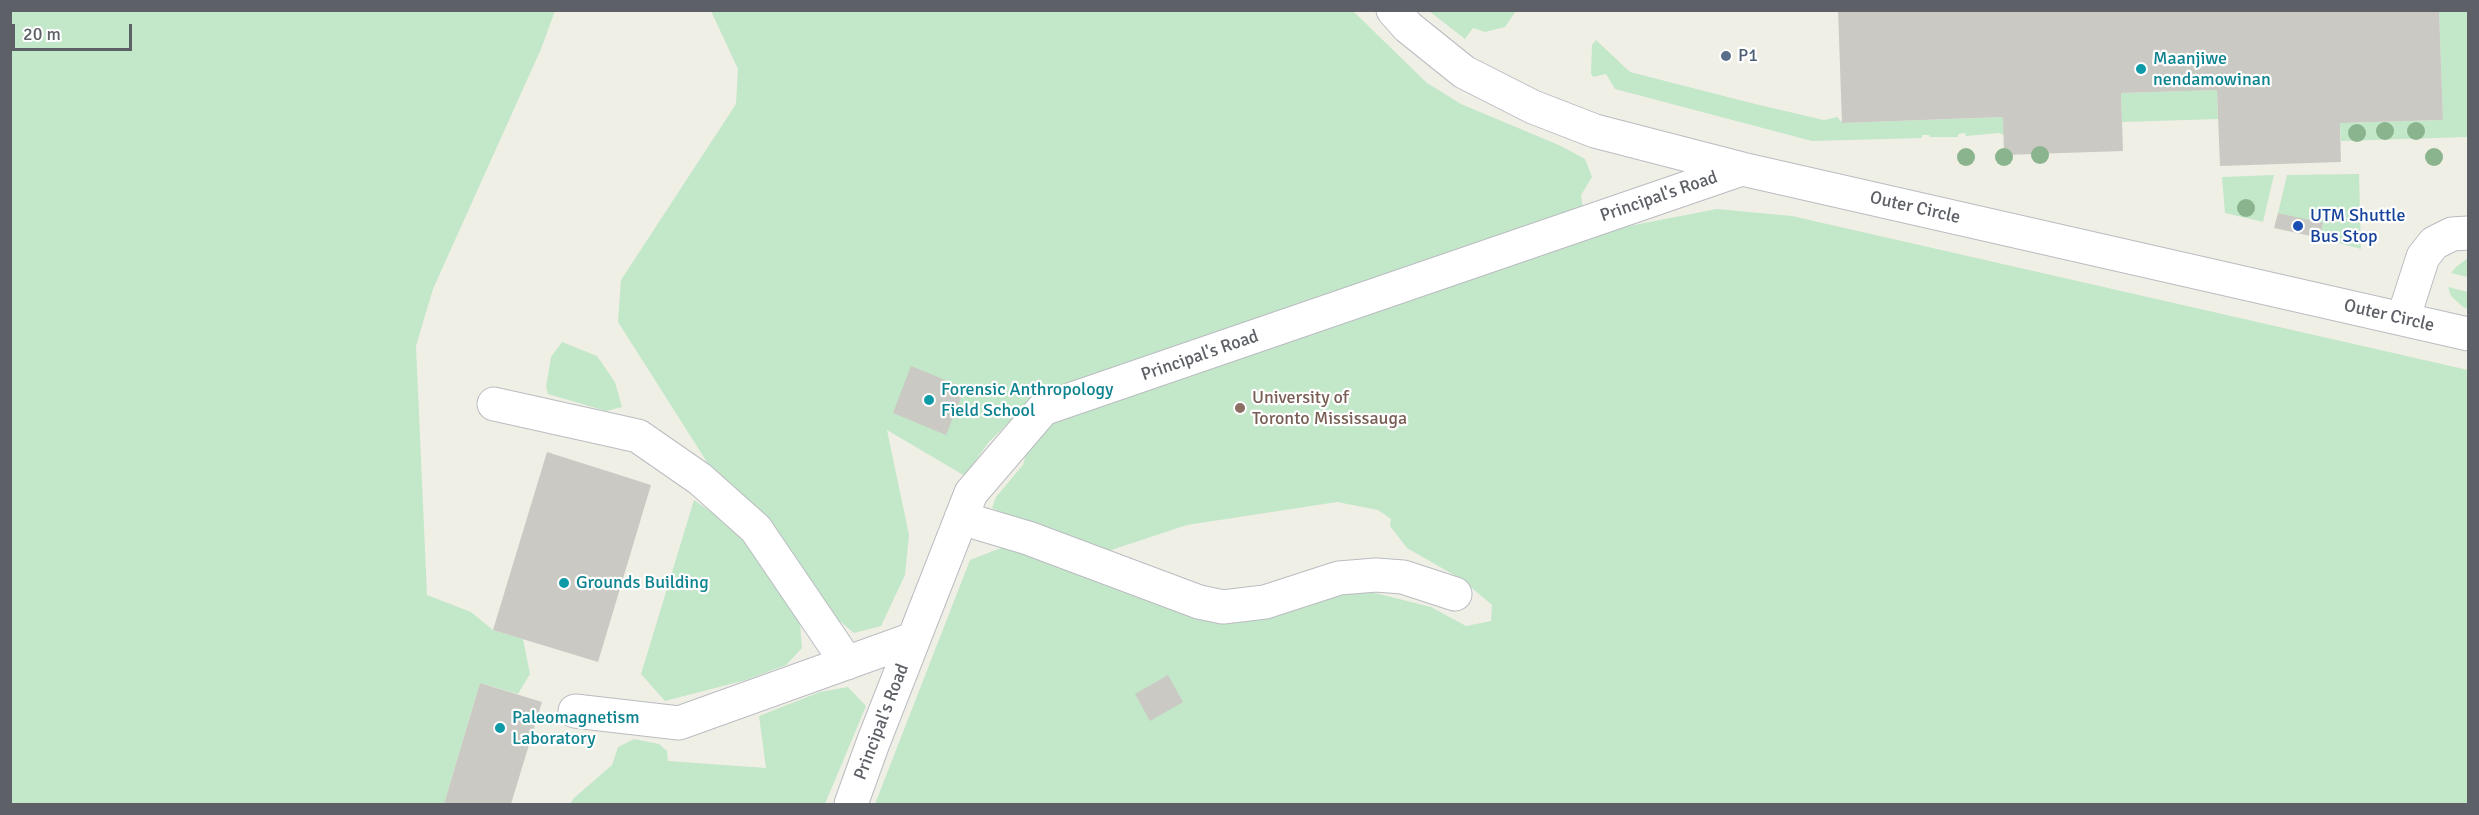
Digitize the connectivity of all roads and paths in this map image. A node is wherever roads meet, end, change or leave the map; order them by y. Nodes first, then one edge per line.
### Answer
1 (1393, 10) edge
2 (1742, 169) junction
3 (2469, 233) edge
4 (2403, 319) junction
5 (2469, 334) edge
6 (494, 404) dead end
7 (961, 518) junction
8 (1455, 594) dead end
9 (913, 639) junction
10 (847, 663) junction
11 (575, 711) dead end
12 (851, 804) edge

1 - 2 street, Outer Circle
2 - 4 street, Outer Circle
2 - 7 street, Principal's Road
3 - 4 street
4 - 5 street, Outer Circle
6 - 10 street
7 - 8 street
7 - 9 street, Principal's Road
9 - 10 street
9 - 12 street, Principal's Road
10 - 11 street

